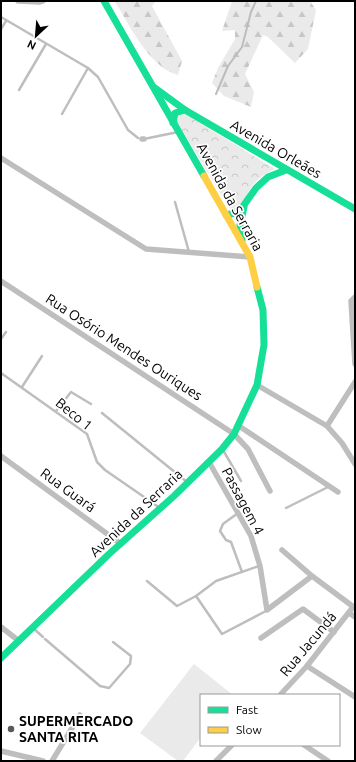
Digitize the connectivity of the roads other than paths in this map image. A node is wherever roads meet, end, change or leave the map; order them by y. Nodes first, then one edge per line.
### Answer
1 (18, 1) edge
2 (42, 1) edge
3 (104, 1) edge
4 (1, 18) edge
5 (6, 20) junction
6 (1, 29) edge
7 (46, 44) junction
8 (88, 68) junction
9 (152, 84) junction
10 (20, 90) dead end
11 (185, 110) junction
12 (62, 114) dead end
13 (174, 124) junction
14 (178, 132) junction
15 (1, 158) edge
16 (286, 170) junction
17 (175, 202) dead end
18 (244, 207) junction
19 (355, 209) edge
20 (226, 215) junction
21 (242, 242) junction
22 (189, 252) junction
23 (250, 257) junction
24 (1, 281) edge
25 (355, 297) edge
26 (6, 332) dead end
27 (1, 339) edge
28 (42, 356) dead end
29 (355, 364) edge
30 (1, 373) edge
31 (355, 382) edge
32 (257, 386) junction
33 (22, 387) junction
34 (91, 404) dead end
35 (56, 411) junction
36 (102, 413) dead end
37 (239, 426) junction
38 (327, 426) junction
39 (234, 434) junction
40 (222, 449) junction
41 (1, 456) edge
42 (209, 462) junction
43 (355, 464) edge
44 (241, 481) dead end
45 (188, 483) junction
46 (330, 486) junction
47 (270, 491) dead end
48 (338, 492) dead end
49 (161, 508) junction
50 (286, 508) dead end
51 (239, 513) junction
52 (121, 544) junction
53 (282, 550) dead end
54 (260, 566) junction
55 (242, 572) junction
56 (312, 576) junction
57 (147, 581) dead end
58 (196, 596) junction
59 (354, 608) edge
60 (267, 610) junction
61 (349, 613) junction
62 (355, 617) edge
63 (1, 628) edge
64 (32, 628) junction
65 (334, 632) junction
66 (261, 638) dead end
67 (19, 641) junction
68 (113, 642) dead end
69 (1, 658) edge
70 (1, 664) edge
71 (307, 666) junction
72 (281, 694) edge
73 (355, 697) edge
74 (80, 714) dead end
75 (231, 746) edge
76 (306, 746) edge
77 (1, 751) edge
78 (43, 761) edge
79 (52, 761) edge
80 (216, 761) edge
81 (328, 761) edge

1 - 2 street
3 - 9 main road, Avenida da Serraria
4 - 5 lane
5 - 6 lane
5 - 7 lane
7 - 8 lane
7 - 10 lane
8 - 12 lane
8 - 14 lane
9 - 11 main road, Avenida Orleães
9 - 13 main road, Avenida da Serraria
11 - 13 main road
11 - 16 main road, Avenida Orleães
13 - 14 main road, Avenida da Serraria
14 - 20 main road, Avenida da Serraria
15 - 22 street
16 - 18 main road
16 - 19 main road, Avenida Orleães
17 - 22 lane
18 - 20 main road
18 - 21 main road
20 - 21 main road, Avenida da Serraria
21 - 23 main road, Avenida da Serraria
22 - 23 street
23 - 32 main road, Avenida da Serraria
24 - 39 street, Rua Osório Mendes Ouriques
25 - 29 street
26 - 27 lane
28 - 33 lane
30 - 33 lane, Beco 1
31 - 38 street
32 - 37 main road, Avenida da Serraria
32 - 38 street
33 - 35 lane, Beco 1
34 - 35 lane
35 - 49 lane, Beco 1
36 - 45 lane
37 - 39 main road, Avenida da Serraria
37 - 46 street
38 - 43 street
39 - 40 main road, Avenida da Serraria
39 - 47 street, Rua Osório Mendes Ouriques
40 - 42 main road, Avenida da Serraria
40 - 44 lane
41 - 52 street, Rua Guará
42 - 45 main road, Avenida da Serraria
42 - 51 street, Passagem 4
45 - 49 main road, Avenida da Serraria
46 - 48 street
46 - 50 lane
49 - 52 main road, Avenida da Serraria
51 - 54 street, Passagem 4
51 - 55 lane
52 - 64 main road, Avenida da Serraria
53 - 56 street
54 - 55 lane
54 - 60 street, Passagem 4
55 - 58 lane
56 - 59 street
56 - 60 street
57 - 58 lane
58 - 60 lane
59 - 61 street, Rua Jacundá
61 - 62 street
61 - 65 street, Rua Jacundá
63 - 67 street
64 - 67 main road, Avenida da Serraria
64 - 68 lane
65 - 66 street
65 - 71 street, Rua Jacundá
67 - 69 main road, Avenida da Serraria
67 - 70 main road, Avenida da Serraria
71 - 72 street, Rua Jacundá
71 - 73 street
74 - 79 street
75 - 80 street
76 - 81 street
77 - 78 street

